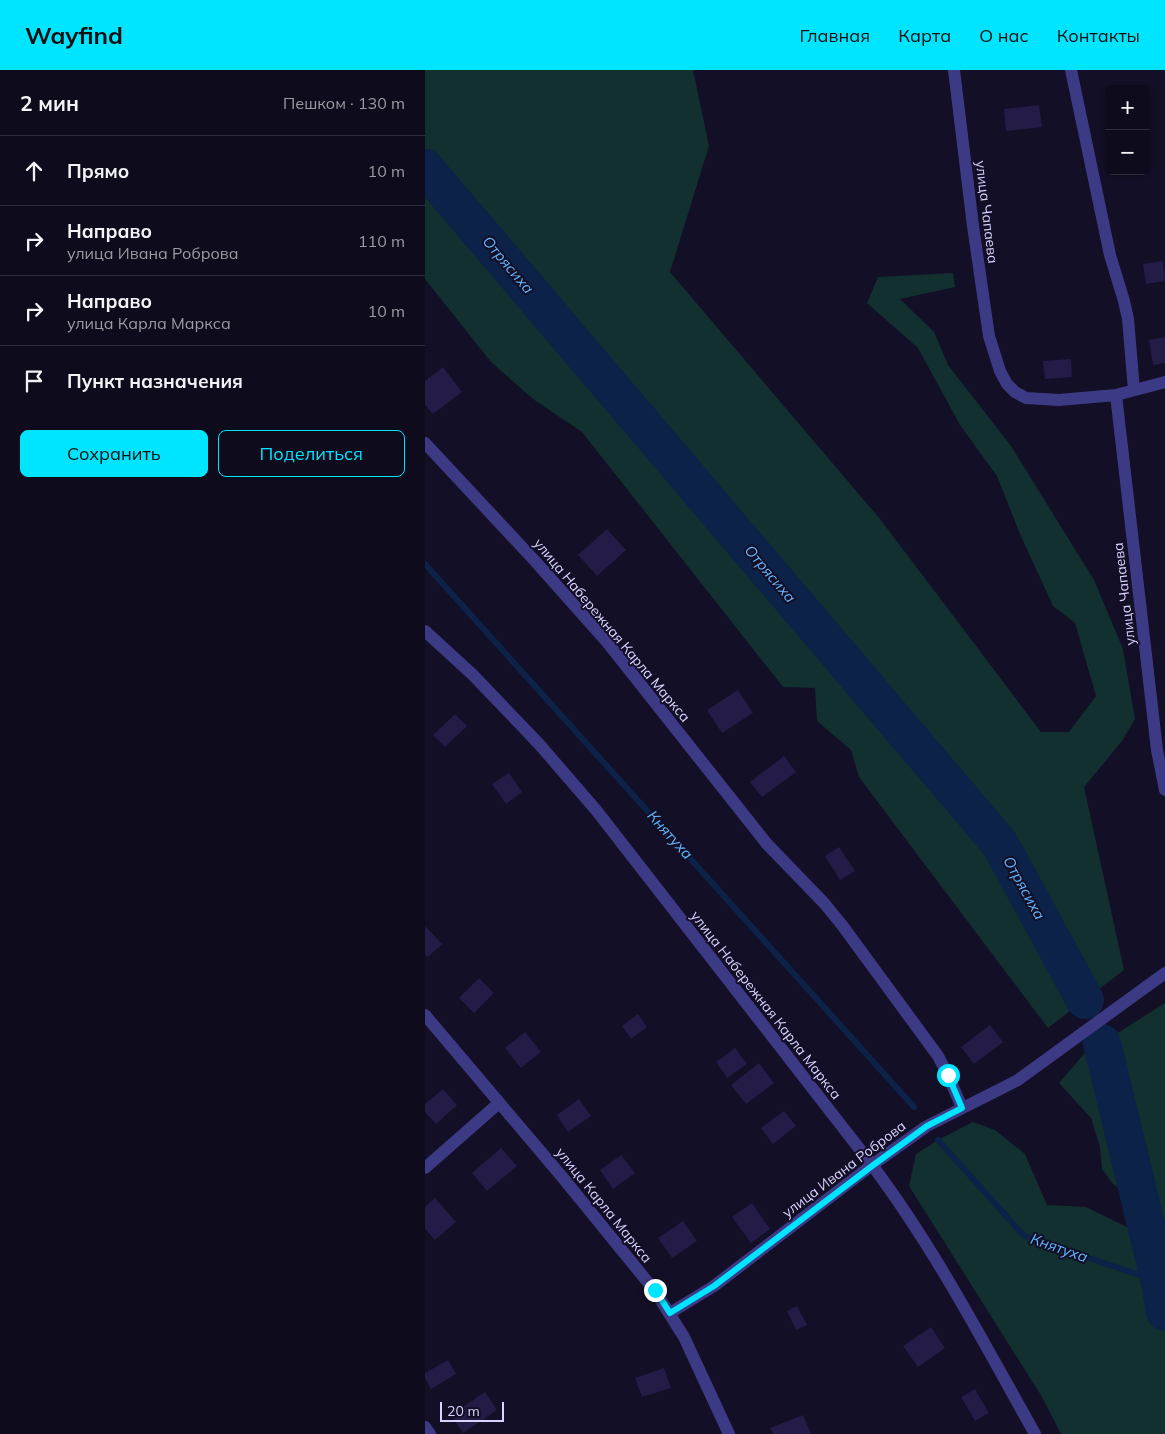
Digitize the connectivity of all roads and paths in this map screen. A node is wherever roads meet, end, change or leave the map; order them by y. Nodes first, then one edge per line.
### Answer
1 (955, 70) edge
2 (1071, 70) edge
3 (1165, 382) edge
4 (1134, 390) junction
5 (1116, 395) junction
6 (425, 443) edge
7 (425, 631) edge
8 (1165, 790) edge
9 (1165, 973) edge
10 (425, 1015) edge
11 (499, 1103) junction
12 (962, 1108) junction
13 (872, 1166) junction
14 (425, 1168) edge
15 (670, 1313) junction
16 (425, 1427) edge
17 (429, 1434) edge
18 (729, 1434) edge
19 (1035, 1434) edge

1 - 5 street, улица Чапаева
2 - 4 street
3 - 4 street
4 - 5 street
5 - 8 street, улица Чапаева
6 - 12 street, улица Набережная Карла Маркса
7 - 13 street, улица Набережная Карла Маркса
9 - 12 street, улица Ивана Роброва
10 - 11 street, улица Карла Маркса
11 - 14 street
11 - 15 street, улица Карла Маркса
12 - 13 street, улица Ивана Роброва
13 - 15 street, улица Ивана Роброва
13 - 19 street, улица Набережная Карла Маркса
15 - 18 street, улица Карла Маркса
16 - 17 street

